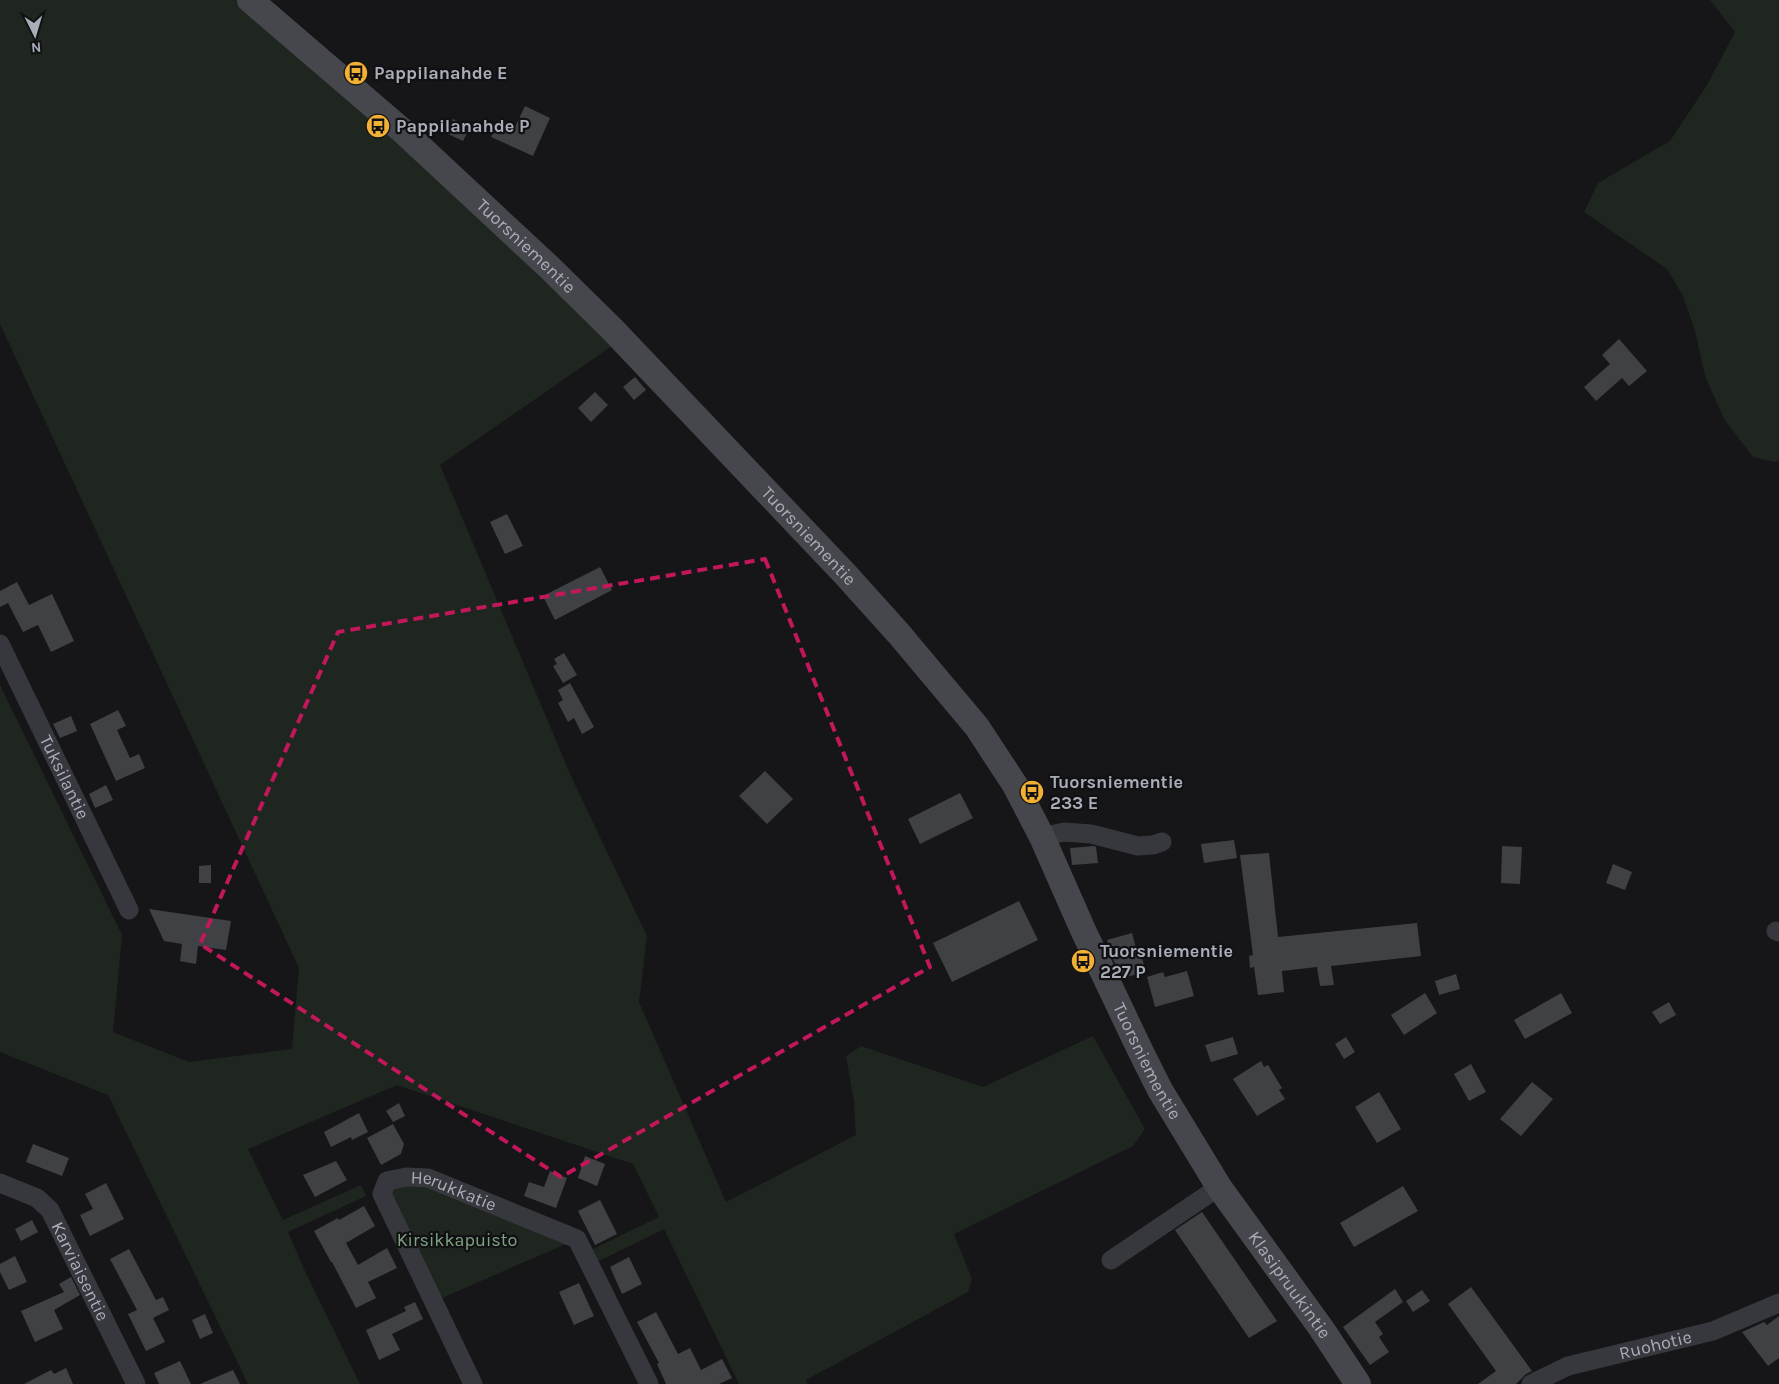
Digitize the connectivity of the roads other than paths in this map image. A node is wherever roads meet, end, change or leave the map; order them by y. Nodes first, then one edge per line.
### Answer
1 (250, 0) edge
2 (0, 644) edge
3 (1042, 837) junction
4 (1162, 842) dead end
5 (129, 910) dead end
6 (0, 1182) edge
7 (1219, 1187) junction
8 (1111, 1260) dead end
9 (1779, 1303) edge
10 (136, 1384) edge
11 (473, 1384) edge
12 (649, 1384) edge
13 (1358, 1384) edge
14 (1531, 1384) edge

1 - 3 main road, Tuorsniementie
2 - 5 street, Tuksilantie
3 - 4 street
3 - 7 main road, Tuorsniementie
6 - 10 street, Karviaisentie
7 - 8 street
7 - 13 main road, Klasipruukintie
9 - 14 street, Ruohotie
11 - 12 street, Herukkatie

